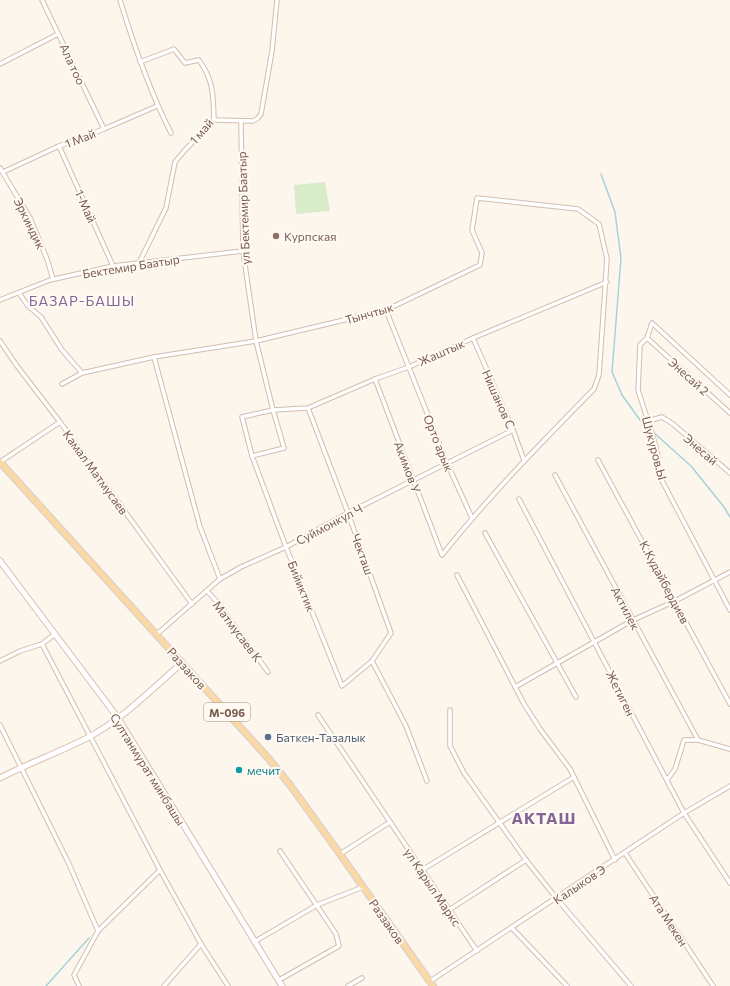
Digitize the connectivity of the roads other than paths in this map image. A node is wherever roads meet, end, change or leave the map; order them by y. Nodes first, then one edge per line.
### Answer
1 (42, 0) edge
2 (120, 0) edge
3 (278, 0) edge
4 (58, 34) junction
5 (140, 62) junction
6 (0, 64) edge
7 (157, 106) junction
8 (214, 120) junction
9 (241, 122) junction
10 (104, 129) junction
11 (171, 133) dead end
12 (59, 146) junction
13 (0, 168) edge
14 (3, 172) junction
15 (243, 251) junction
16 (139, 264) junction
17 (113, 266) junction
18 (53, 279) junction
19 (607, 282) junction
20 (19, 293) junction
21 (0, 300) edge
22 (386, 310) junction
23 (473, 338) junction
24 (647, 338) junction
25 (0, 341) edge
26 (256, 341) junction
27 (154, 357) junction
28 (409, 367) junction
29 (82, 373) junction
30 (375, 379) junction
31 (62, 384) dead end
32 (730, 395) edge
33 (308, 408) junction
34 (273, 410) junction
35 (730, 413) edge
36 (242, 417) joint
37 (648, 421) junction
38 (60, 422) junction
39 (513, 430) junction
40 (252, 456) junction
41 (524, 460) junction
42 (598, 460) dead end
43 (0, 462) edge
44 (447, 463) junction
45 (730, 474) edge
46 (555, 475) dead end
47 (413, 480) junction
48 (520, 499) dead end
49 (348, 513) junction
50 (472, 518) junction
51 (485, 533) dead end
52 (286, 547) junction
53 (0, 561) edge
54 (730, 572) edge
55 (457, 576) dead end
56 (220, 579) junction
57 (714, 580) junction
58 (207, 591) junction
59 (675, 601) junction
60 (192, 604) junction
61 (730, 610) edge
62 (633, 620) junction
63 (55, 634) junction
64 (157, 634) junction
65 (594, 641) junction
66 (42, 644) junction
67 (0, 661) edge
68 (372, 661) junction
69 (557, 662) junction
70 (182, 663) junction
71 (268, 672) dead end
72 (515, 687) junction
73 (576, 697) dead end
74 (730, 704) edge
75 (450, 710) dead end
76 (318, 715) dead end
77 (118, 718) junction
78 (0, 724) edge
79 (89, 736) junction
80 (698, 740) junction
81 (730, 749) edge
82 (21, 767) junction
83 (574, 777) junction
84 (0, 778) edge
85 (667, 780) junction
86 (427, 782) dead end
87 (730, 786) edge
88 (684, 814) junction
89 (390, 822) junction
90 (500, 822) junction
91 (280, 852) dead end
92 (625, 853) junction
93 (340, 854) junction
94 (526, 860) junction
95 (614, 860) junction
96 (160, 870) junction
97 (422, 870) junction
98 (730, 883) edge
99 (363, 887) junction
100 (557, 899) junction
101 (317, 905) junction
102 (449, 910) junction
103 (512, 928) junction
104 (98, 931) junction
105 (254, 942) junction
106 (201, 944) junction
107 (477, 951) junction
108 (362, 978) dead end
109 (279, 980) junction
110 (431, 985) edge
111 (80, 986) edge
112 (164, 986) edge
113 (228, 986) edge
114 (282, 986) edge
115 (348, 986) edge
116 (567, 986) edge
117 (631, 986) edge
118 (713, 986) edge

1 - 4 street, Ала тоо
2 - 5 street
3 - 9 street
4 - 6 street
4 - 10 street, Ала тоо
5 - 7 street
5 - 8 street, 1 май
7 - 10 street, 1 Май
7 - 11 street
8 - 9 street
8 - 16 street, 1 май
9 - 15 street, ул Бектемир Баатыр
10 - 12 street, 1 Май
12 - 14 street, 1 Май
12 - 17 street, 1-Май
13 - 14 street, Эркиндик
14 - 18 street, Эркиндик
15 - 16 street, Бектемир Баатыр
15 - 26 street, ул Бектемир Баатыр
16 - 17 street, Бектемир Баатыр
17 - 18 street, Бектемир Баатыр
18 - 20 street, Бектемир Баатыр
19 - 22 street, Тынчтык
19 - 23 street, Жаштык
19 - 41 street
20 - 21 street, Бектемир Баатыр
20 - 29 street
22 - 26 street, Тынчтык
22 - 28 street, Орто арык
23 - 28 street, Жаштык
23 - 39 street, Нишанов С
24 - 32 street, Шукуров.Ы
24 - 35 street, Энесай 2
24 - 37 street, Шукуров.Ы
25 - 38 street, Камал Матмусаев
26 - 27 street, Тынчтык
26 - 34 street, ул Бектемир Баатыр
27 - 29 street, Тынчтык
27 - 56 street
28 - 30 street, Жаштык
28 - 44 street, Орто арык
29 - 31 street, Тынчтык
30 - 33 street, Жаштык
30 - 47 street, Акимов У
33 - 34 street, Жаштык
33 - 49 street, Чекташ
34 - 36 street, Жаштык
34 - 40 street, ул Бектемир Баатыр
36 - 40 street, Бийиктик
37 - 45 street, Энесай
37 - 57 street, Шукуров.Ы
38 - 43 street
38 - 60 street, Камал Матмусаев
39 - 41 street, Нишанов С
39 - 44 street, Суймонкул Ч
40 - 52 street, Бийиктик
41 - 50 street
42 - 59 street, К.Кудайбердиев
43 - 64 main road, Раззаков / М-096
44 - 47 street, Суймонкул Ч
44 - 50 street, Орто арык
46 - 62 street, Актилек
47 - 49 street, Суймонкул Ч
47 - 50 street, Акимов У
48 - 65 street, Жетиген
49 - 52 street, Суймонкул Ч
49 - 68 street, Чекташ
51 - 69 street
52 - 56 street, Суймонкул Ч
52 - 68 street, Бийиктик
53 - 63 street, Султанмурат минбашы
54 - 57 street
55 - 72 street
56 - 58 street, Суймонкул Ч
57 - 59 street
57 - 61 street, Шукуров.Ы
58 - 60 street, Суймонкул Ч
58 - 71 street, Матмусаев К
59 - 62 street
59 - 74 street, К.Кудайбердиев
60 - 64 street, Суймонкул Ч
62 - 65 street
62 - 80 street, Актилек
63 - 66 street
63 - 77 street, Султанмурат минбашы
64 - 70 main road, Раззаков / М-096
65 - 69 street
65 - 85 street, Жетиген
66 - 67 street
66 - 79 street
68 - 86 street
69 - 72 street
69 - 73 street
70 - 77 street
70 - 93 main road, Раззаков / М-096
72 - 83 street
75 - 90 street
76 - 89 street, ул Карыл Маркс
77 - 79 street
77 - 105 street, Султанмурат минбашы
78 - 82 street
79 - 82 street
79 - 96 street
80 - 81 street
80 - 85 street
82 - 84 street
82 - 104 street
83 - 90 street
83 - 95 street
85 - 88 street, Жетиген
87 - 88 street, Калыков Э
88 - 92 street, Калыков Э
88 - 98 street, Жетиген
89 - 93 street
89 - 97 street, ул Карыл Маркс
90 - 94 street
90 - 97 street
91 - 101 street
92 - 95 street, Калыков Э
92 - 118 street, Ата Мекен
93 - 99 main road, Раззаков / М-096
94 - 100 street
94 - 102 street
95 - 100 street, Калыков Э
96 - 104 street
96 - 106 street
97 - 102 street, ул Карыл Маркс
99 - 101 street
99 - 110 main road, Раззаков / М-096
100 - 103 street, Калыков Э
100 - 117 street
101 - 105 street
101 - 109 street
102 - 107 street, ул Карыл Маркс
103 - 107 street, Калыков Э
103 - 116 street
104 - 111 street
105 - 109 street, Султанмурат минбашы
106 - 112 street
106 - 113 street
107 - 110 street, Калыков Э
108 - 115 street
109 - 114 street, Султанмурат минбашы

